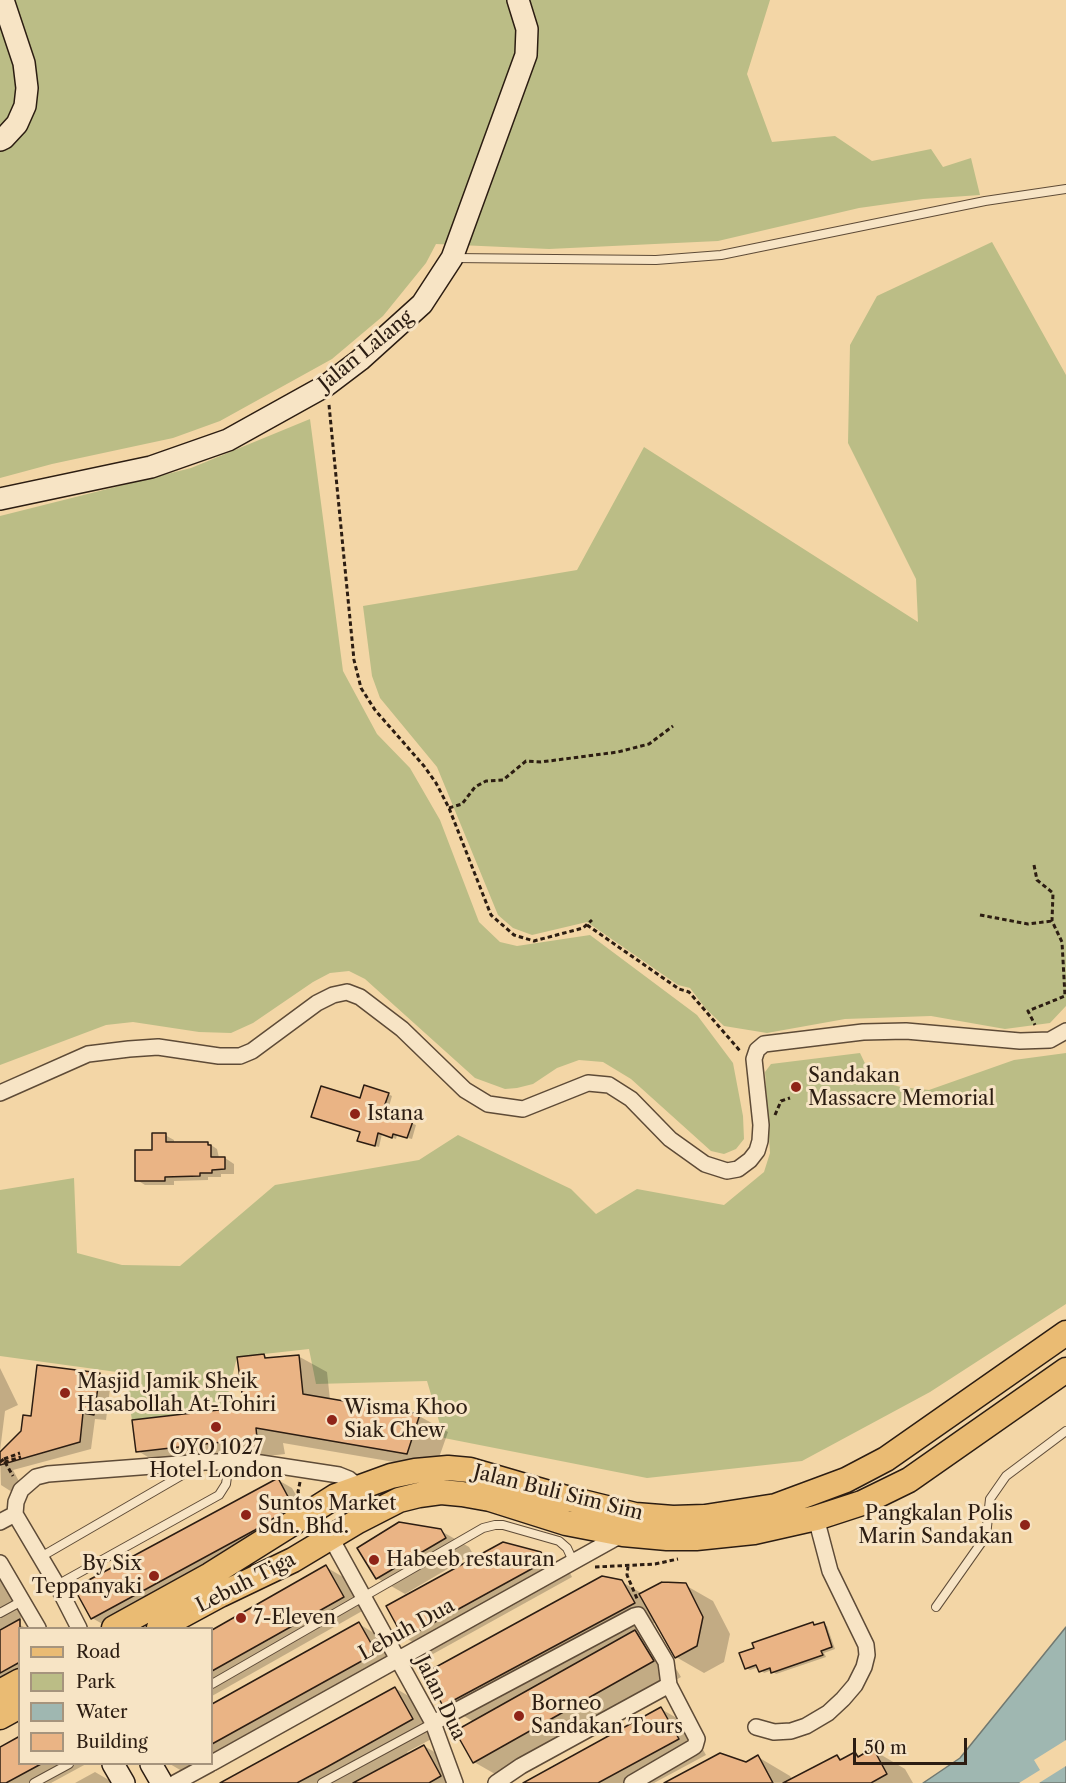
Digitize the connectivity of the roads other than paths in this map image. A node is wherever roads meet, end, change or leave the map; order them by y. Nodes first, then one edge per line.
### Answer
1 (3, 0) edge
2 (518, 0) edge
3 (0, 140) edge
4 (1066, 189) edge
5 (452, 258) junction
6 (0, 499) edge
7 (1066, 1031) edge
8 (0, 1093) edge
9 (1066, 1333) edge
10 (1066, 1370) edge
11 (1066, 1431) edge
12 (205, 1462) junction
13 (230, 1462) junction
14 (358, 1487) junction
15 (329, 1500) junction
16 (15, 1514) junction
17 (816, 1518) junction
18 (0, 1522) edge
19 (623, 1534) junction
20 (331, 1538) junction
21 (39, 1558) junction
22 (0, 1563) edge
23 (568, 1564) junction
24 (57, 1585) junction
25 (364, 1597) junction
26 (22, 1601) junction
27 (936, 1607) dead end
28 (0, 1613) edge
29 (37, 1627) edge
30 (78, 1627) edge
31 (118, 1627) edge
32 (163, 1627) edge
33 (398, 1659) junction
34 (18, 1682) edge
35 (213, 1683) edge
36 (669, 1685) junction
37 (0, 1692) edge
38 (18, 1707) edge
39 (0, 1717) edge
40 (433, 1723) junction
41 (756, 1727) dead end
42 (213, 1762) edge
43 (67, 1765) edge
44 (114, 1765) edge
45 (152, 1765) edge
46 (207, 1765) edge
47 (34, 1783) edge
48 (124, 1783) edge
49 (162, 1783) edge
50 (175, 1783) edge
51 (322, 1783) edge
52 (455, 1783) edge
53 (496, 1783) edge
54 (632, 1783) edge

1 - 3 street
2 - 5 street, Jalan Lalang
4 - 5 lane
5 - 6 street, Jalan Lalang
7 - 8 street
9 - 14 main road, Jalan Buli Sim Sim
10 - 17 main road, Jalan Buli Sim Sim
11 - 27 lane
12 - 13 street
12 - 16 street
12 - 21 lane
13 - 14 street
13 - 24 lane
14 - 15 main road, Jalan Buli Sim Sim
15 - 20 main road
15 - 31 main road, Lebuh Tiga
16 - 18 street
16 - 21 street
17 - 19 main road, Jalan Buli Sim Sim
17 - 41 street
19 - 20 main road, Jalan Buli Sim Sim
19 - 23 street, Lebuh Dua
20 - 25 street, Jalan Dua
20 - 32 main road, Lebuh Tiga
21 - 24 street
22 - 26 street
23 - 25 lane
23 - 33 street, Lebuh Dua
24 - 30 street
25 - 33 street, Jalan Dua
25 - 35 lane
26 - 28 lane
26 - 29 street
33 - 40 street, Jalan Dua
33 - 42 street, Lebuh Dua
34 - 37 main road
36 - 40 street
36 - 53 street
36 - 54 street
38 - 39 main road
40 - 51 lane
40 - 52 street, Jalan Dua
43 - 47 lane
44 - 48 street
45 - 49 street
46 - 50 street, Lebuh Dua

